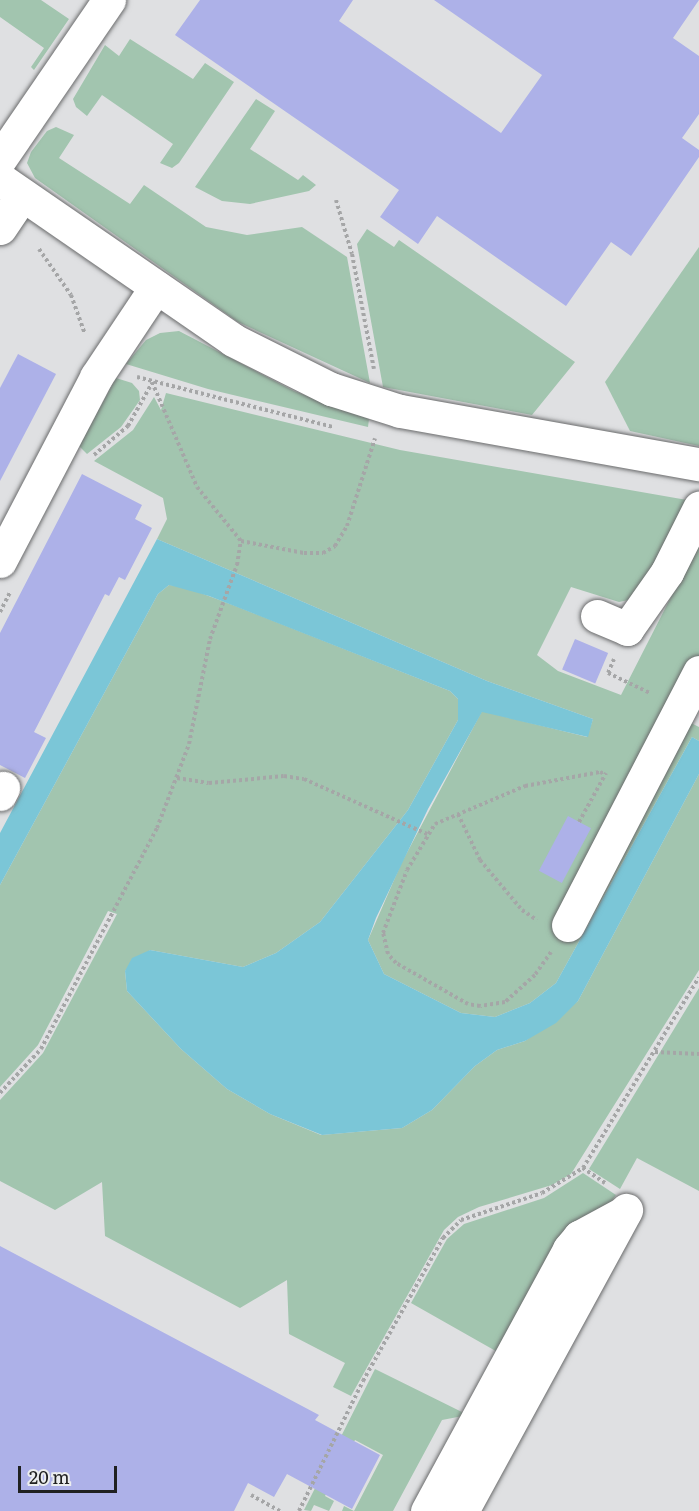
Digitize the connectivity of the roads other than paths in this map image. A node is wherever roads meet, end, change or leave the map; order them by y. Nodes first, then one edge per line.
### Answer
1 (109, 0) edge
2 (0, 159) edge
3 (11, 187) edge
4 (0, 228) edge
5 (156, 287) junction
6 (699, 464) edge
7 (699, 508) edge
8 (0, 561) edge
9 (597, 616) dead end
10 (699, 672) edge
11 (564, 930) road end
12 (628, 1206) road end
13 (511, 1389) junction
14 (427, 1511) edge
15 (462, 1511) edge

1 - 2 street
3 - 4 street
3 - 5 street
5 - 6 street
5 - 8 street
7 - 9 street
10 - 11 street
12 - 13 street
13 - 14 street
13 - 15 street

